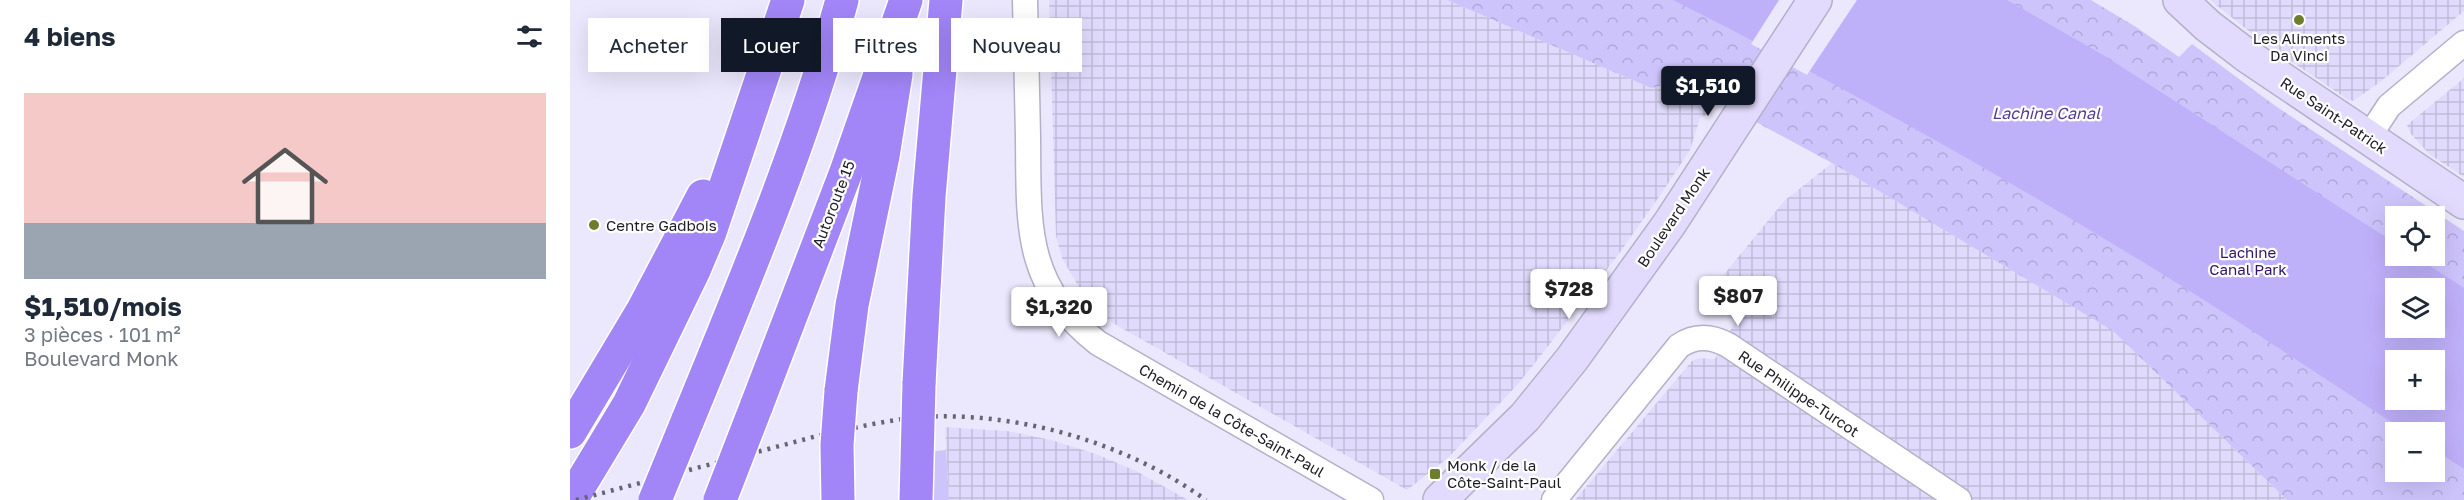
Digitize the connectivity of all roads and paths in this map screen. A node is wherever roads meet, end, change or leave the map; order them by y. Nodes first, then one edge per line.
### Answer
1 (788, 0) edge
2 (842, 0) edge
3 (907, 0) edge
4 (946, 0) edge
5 (1025, 0) edge
6 (1815, 0) edge
7 (2180, 0) edge
8 (2464, 43) edge
9 (755, 95) junction
10 (2368, 138) junction
11 (2464, 202) edge
12 (570, 432) edge
13 (571, 500) edge
14 (655, 500) edge
15 (720, 500) edge
16 (838, 500) edge
17 (916, 500) edge
18 (1371, 500) edge
19 (1440, 500) edge
20 (1554, 500) edge
21 (1959, 500) edge

1 - 9 highway
2 - 14 highway, bridge
3 - 15 highway, Autoroute 15, bridge
3 - 16 highway, bridge
4 - 17 highway, bridge
5 - 18 street, Chemin de la Côte-Saint-Paul
6 - 19 street, Boulevard Monk
7 - 10 street, Rue Saint-Patrick
8 - 10 street
9 - 12 highway
9 - 13 highway
10 - 11 street, Rue Saint-Patrick
20 - 21 street, Rue Philippe-Turcot

